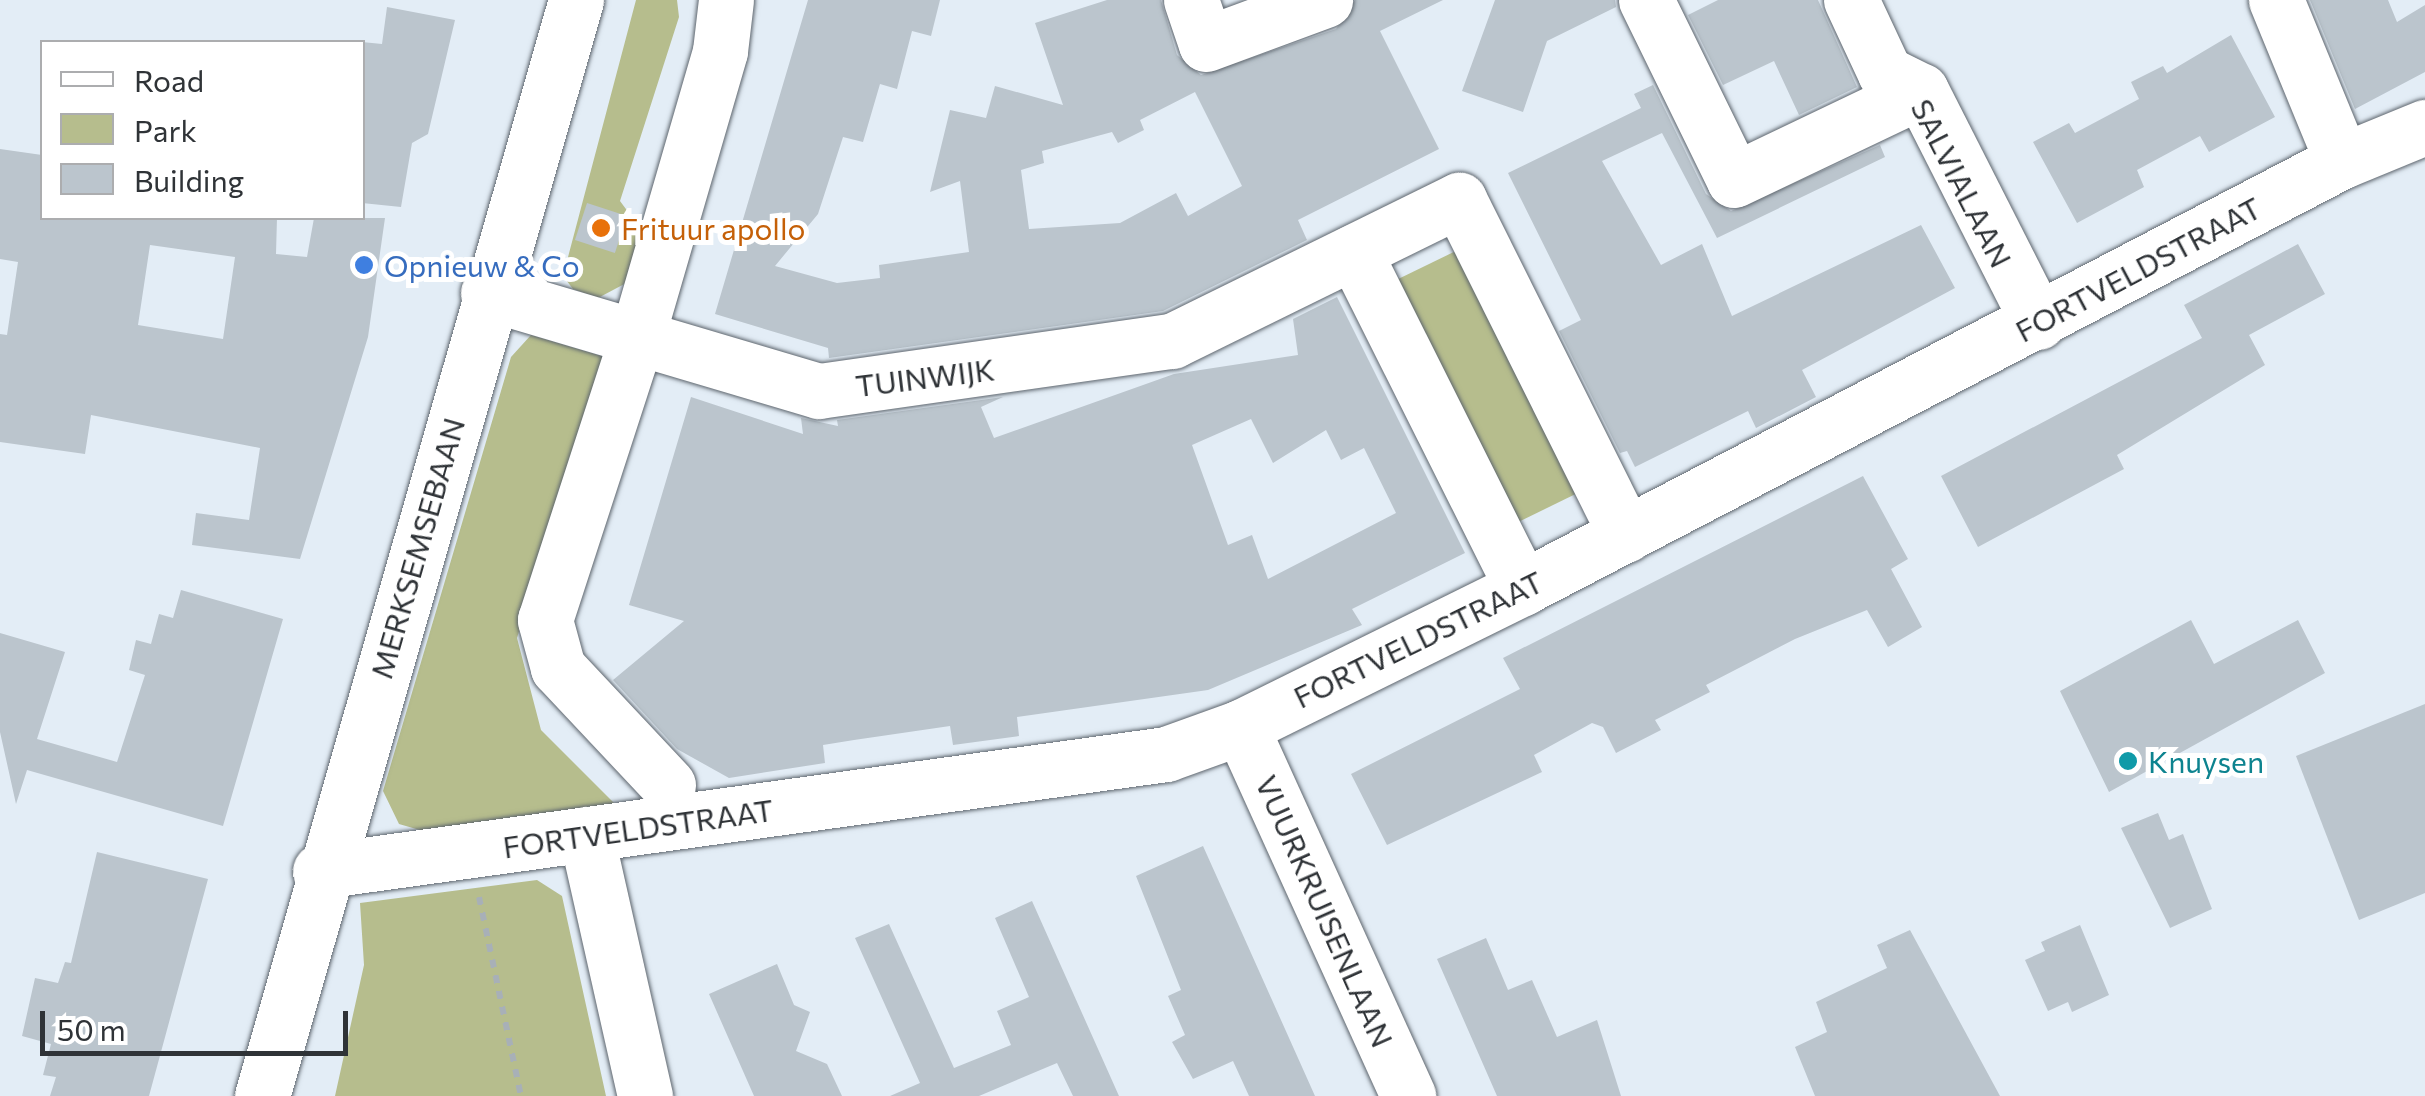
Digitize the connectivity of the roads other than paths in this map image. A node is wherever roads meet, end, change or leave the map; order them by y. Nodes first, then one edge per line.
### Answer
1 (576, 0) edge
2 (726, 0) edge
3 (1191, 0) edge
4 (1326, 0) edge
5 (1646, 0) edge
6 (1852, 0) edge
7 (2276, 0) edge
8 (1921, 91) junction
9 (2425, 127) edge
10 (2342, 160) junction
11 (1354, 252) junction
12 (488, 293) junction
13 (2038, 322) junction
14 (636, 337) junction
15 (1626, 535) junction
16 (1522, 588) junction
17 (1242, 727) junction
18 (668, 785) dead end
19 (586, 834) junction
20 (320, 871) junction
21 (262, 1096) edge
22 (646, 1096) edge
23 (1408, 1096) edge

1 - 12 street, MERKSEMSEBAAN
2 - 14 street
3 - 4 street
5 - 8 street
6 - 8 street, SALVIALAAN
7 - 10 street
8 - 13 street, SALVIALAAN
9 - 10 street, FORTVELDSTRAAT
10 - 13 street, FORTVELDSTRAAT
11 - 14 street, TUINWIJK
11 - 15 street, TUINWIJK
11 - 16 street
12 - 14 street, TUINWIJK
12 - 20 street, MERKSEMSEBAAN
13 - 15 street, FORTVELDSTRAAT
14 - 18 street
15 - 16 street, FORTVELDSTRAAT
16 - 17 street, FORTVELDSTRAAT
17 - 19 street, FORTVELDSTRAAT
17 - 23 street, VUURKRUISENLAAN
19 - 20 street, FORTVELDSTRAAT
19 - 22 street
20 - 21 street, MERKSEMSEBAAN

